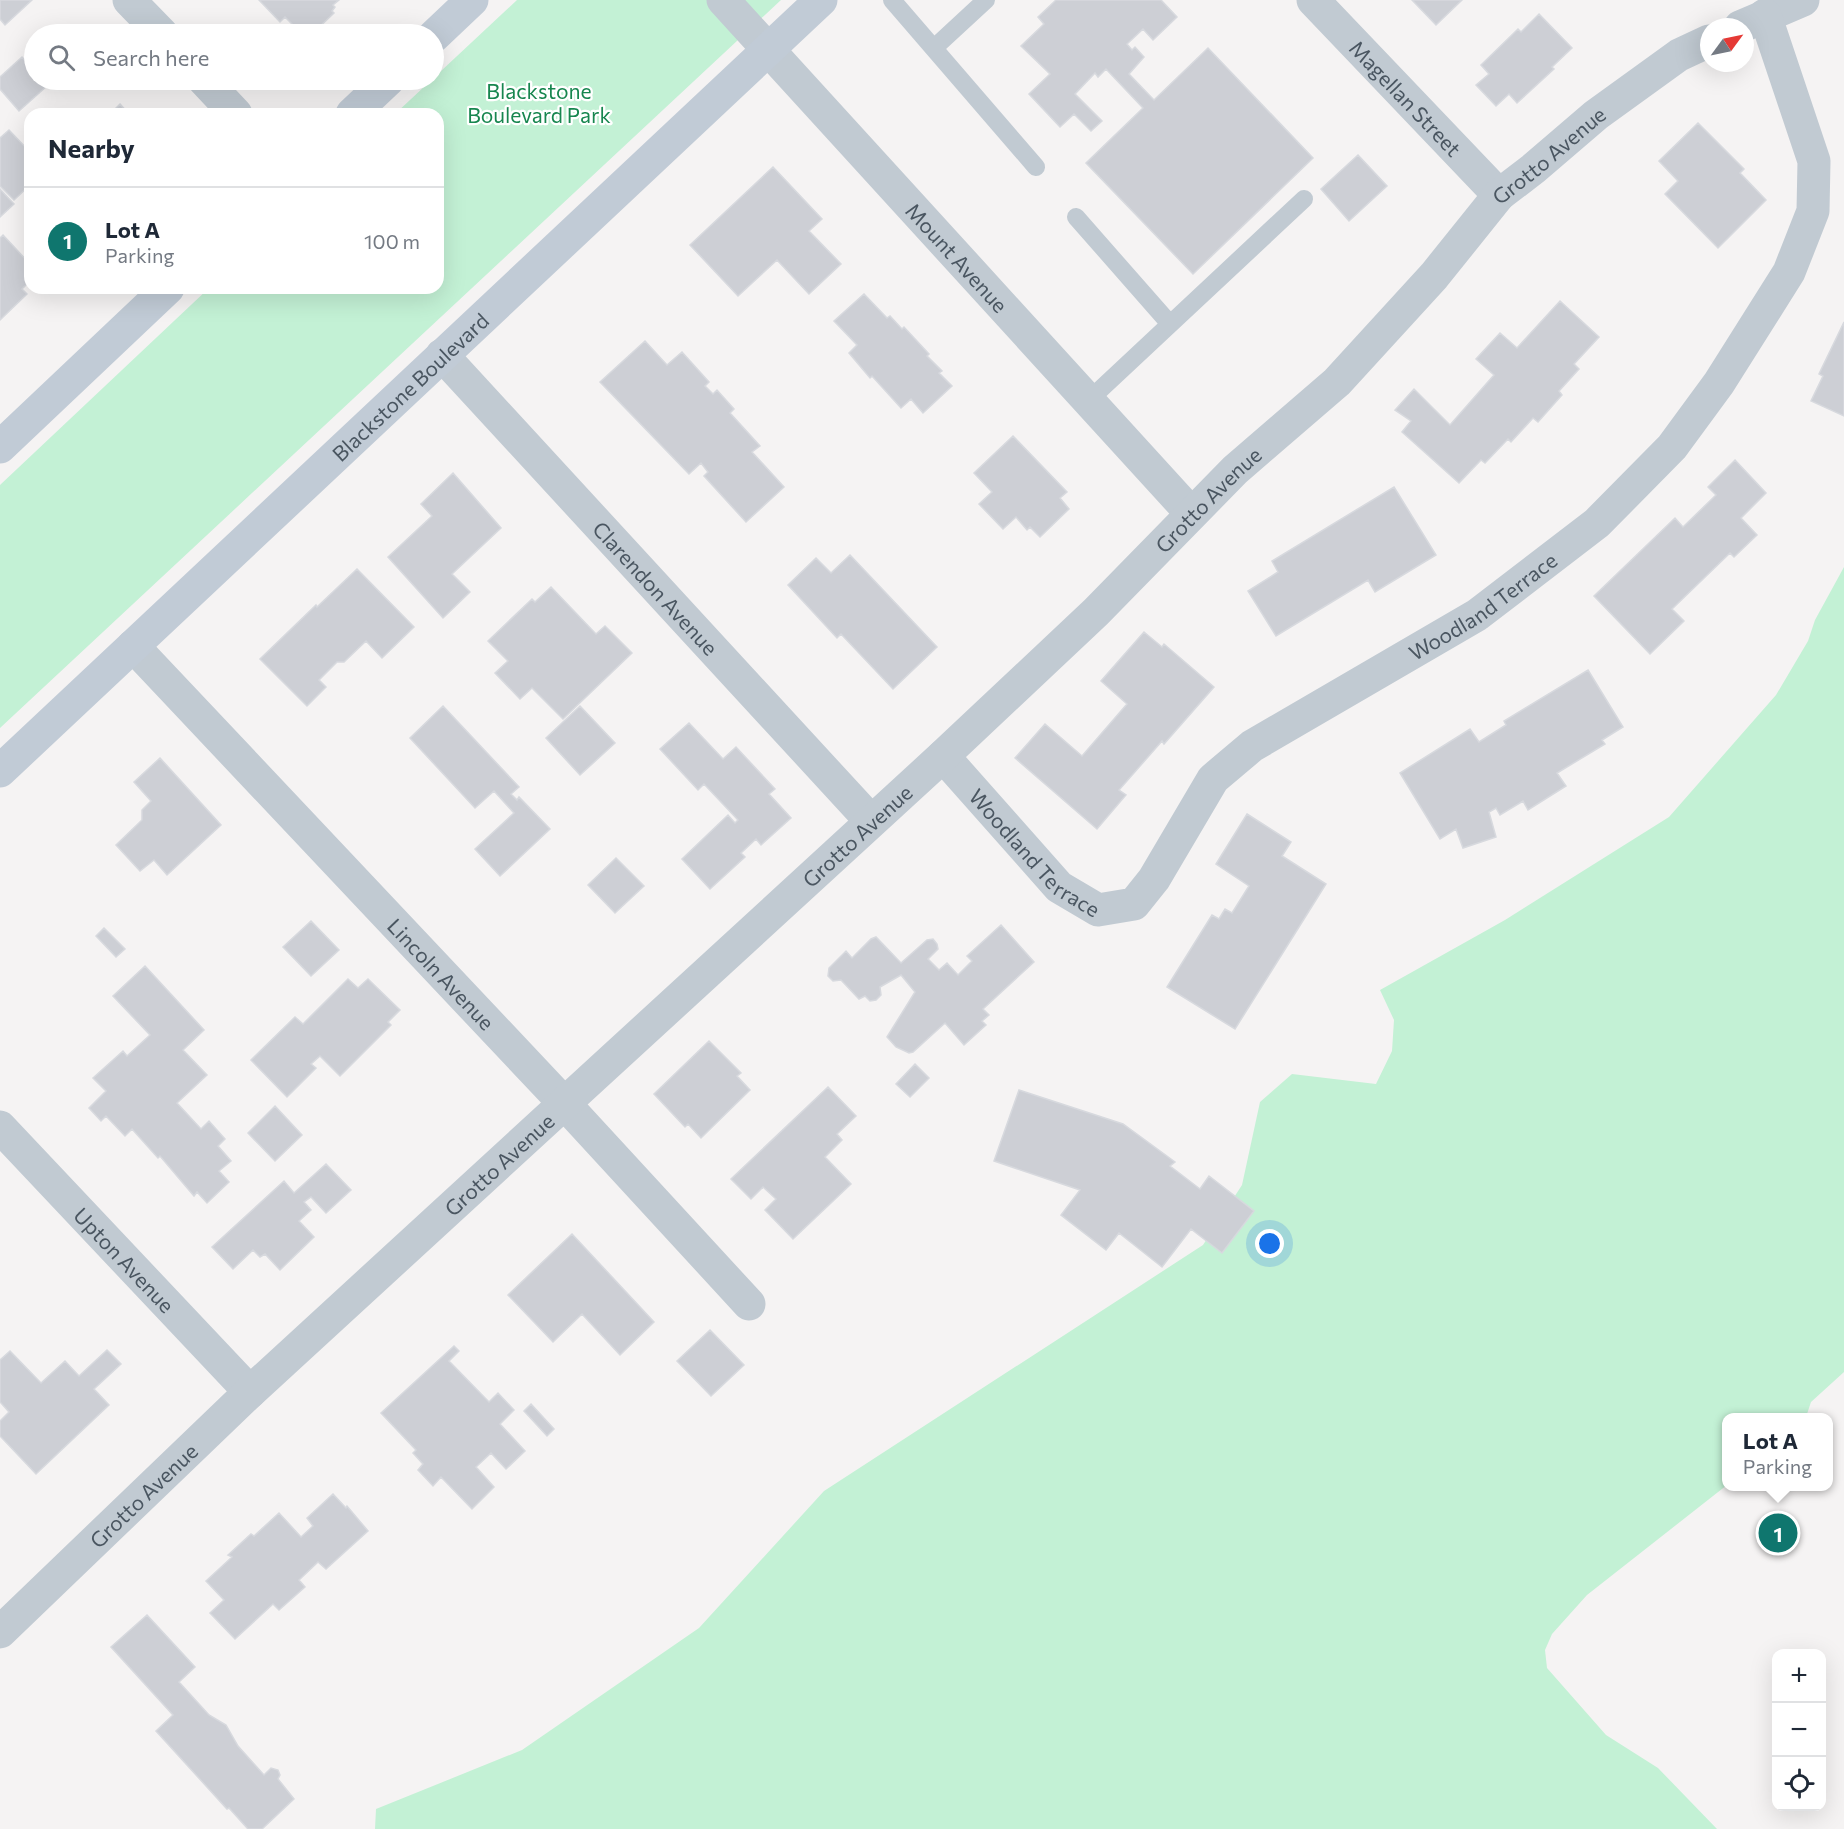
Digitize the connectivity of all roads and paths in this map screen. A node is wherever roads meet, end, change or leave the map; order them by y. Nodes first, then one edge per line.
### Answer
1 (129, 0) edge
2 (472, 0) edge
3 (723, 0) edge
4 (821, 0) edge
5 (892, 0) edge
6 (986, 0) edge
7 (1313, 0) edge
8 (1803, 0) edge
9 (1754, 20) edge
10 (152, 24) edge
11 (1754, 26) edge
12 (444, 27) edge
13 (1700, 45) edge
14 (934, 48) junction
15 (769, 49) junction
16 (213, 90) edge
17 (377, 90) edge
18 (230, 108) edge
19 (358, 108) edge
20 (1036, 167) dead end
21 (1499, 195) junction
22 (1304, 199) dead end
23 (1076, 217) dead end
24 (162, 294) edge
25 (1170, 324) junction
26 (442, 355) junction
27 (1088, 400) junction
28 (0, 447) edge
29 (1191, 513) junction
30 (133, 646) junction
31 (942, 756) junction
32 (0, 771) edge
33 (872, 821) junction
34 (564, 1103) junction
35 (0, 1127) edge
36 (749, 1304) dead end
37 (250, 1392) junction
38 (0, 1632) edge

1 - 10 street
2 - 12 main road
3 - 15 street, Mount Avenue
4 - 15 main road, Blackstone Boulevard
5 - 14 lane
6 - 14 lane
7 - 21 street, Magellan Street
8 - 9 street
11 - 31 street, Woodland Terrace
13 - 21 street, Grotto Avenue
14 - 20 lane
15 - 26 main road, Blackstone Boulevard
15 - 27 street, Mount Avenue
16 - 18 street
17 - 19 main road
21 - 29 street, Grotto Avenue
22 - 25 lane
23 - 25 lane
24 - 28 main road
25 - 27 lane
26 - 30 main road, Blackstone Boulevard
26 - 33 street, Clarendon Avenue
27 - 29 street, Mount Avenue
29 - 31 street, Grotto Avenue
30 - 32 main road, Blackstone Boulevard
30 - 34 street, Lincoln Avenue
31 - 33 street, Grotto Avenue
33 - 34 street, Grotto Avenue
34 - 36 street, Lincoln Avenue
34 - 37 street, Grotto Avenue
35 - 37 street, Upton Avenue
37 - 38 street, Grotto Avenue

